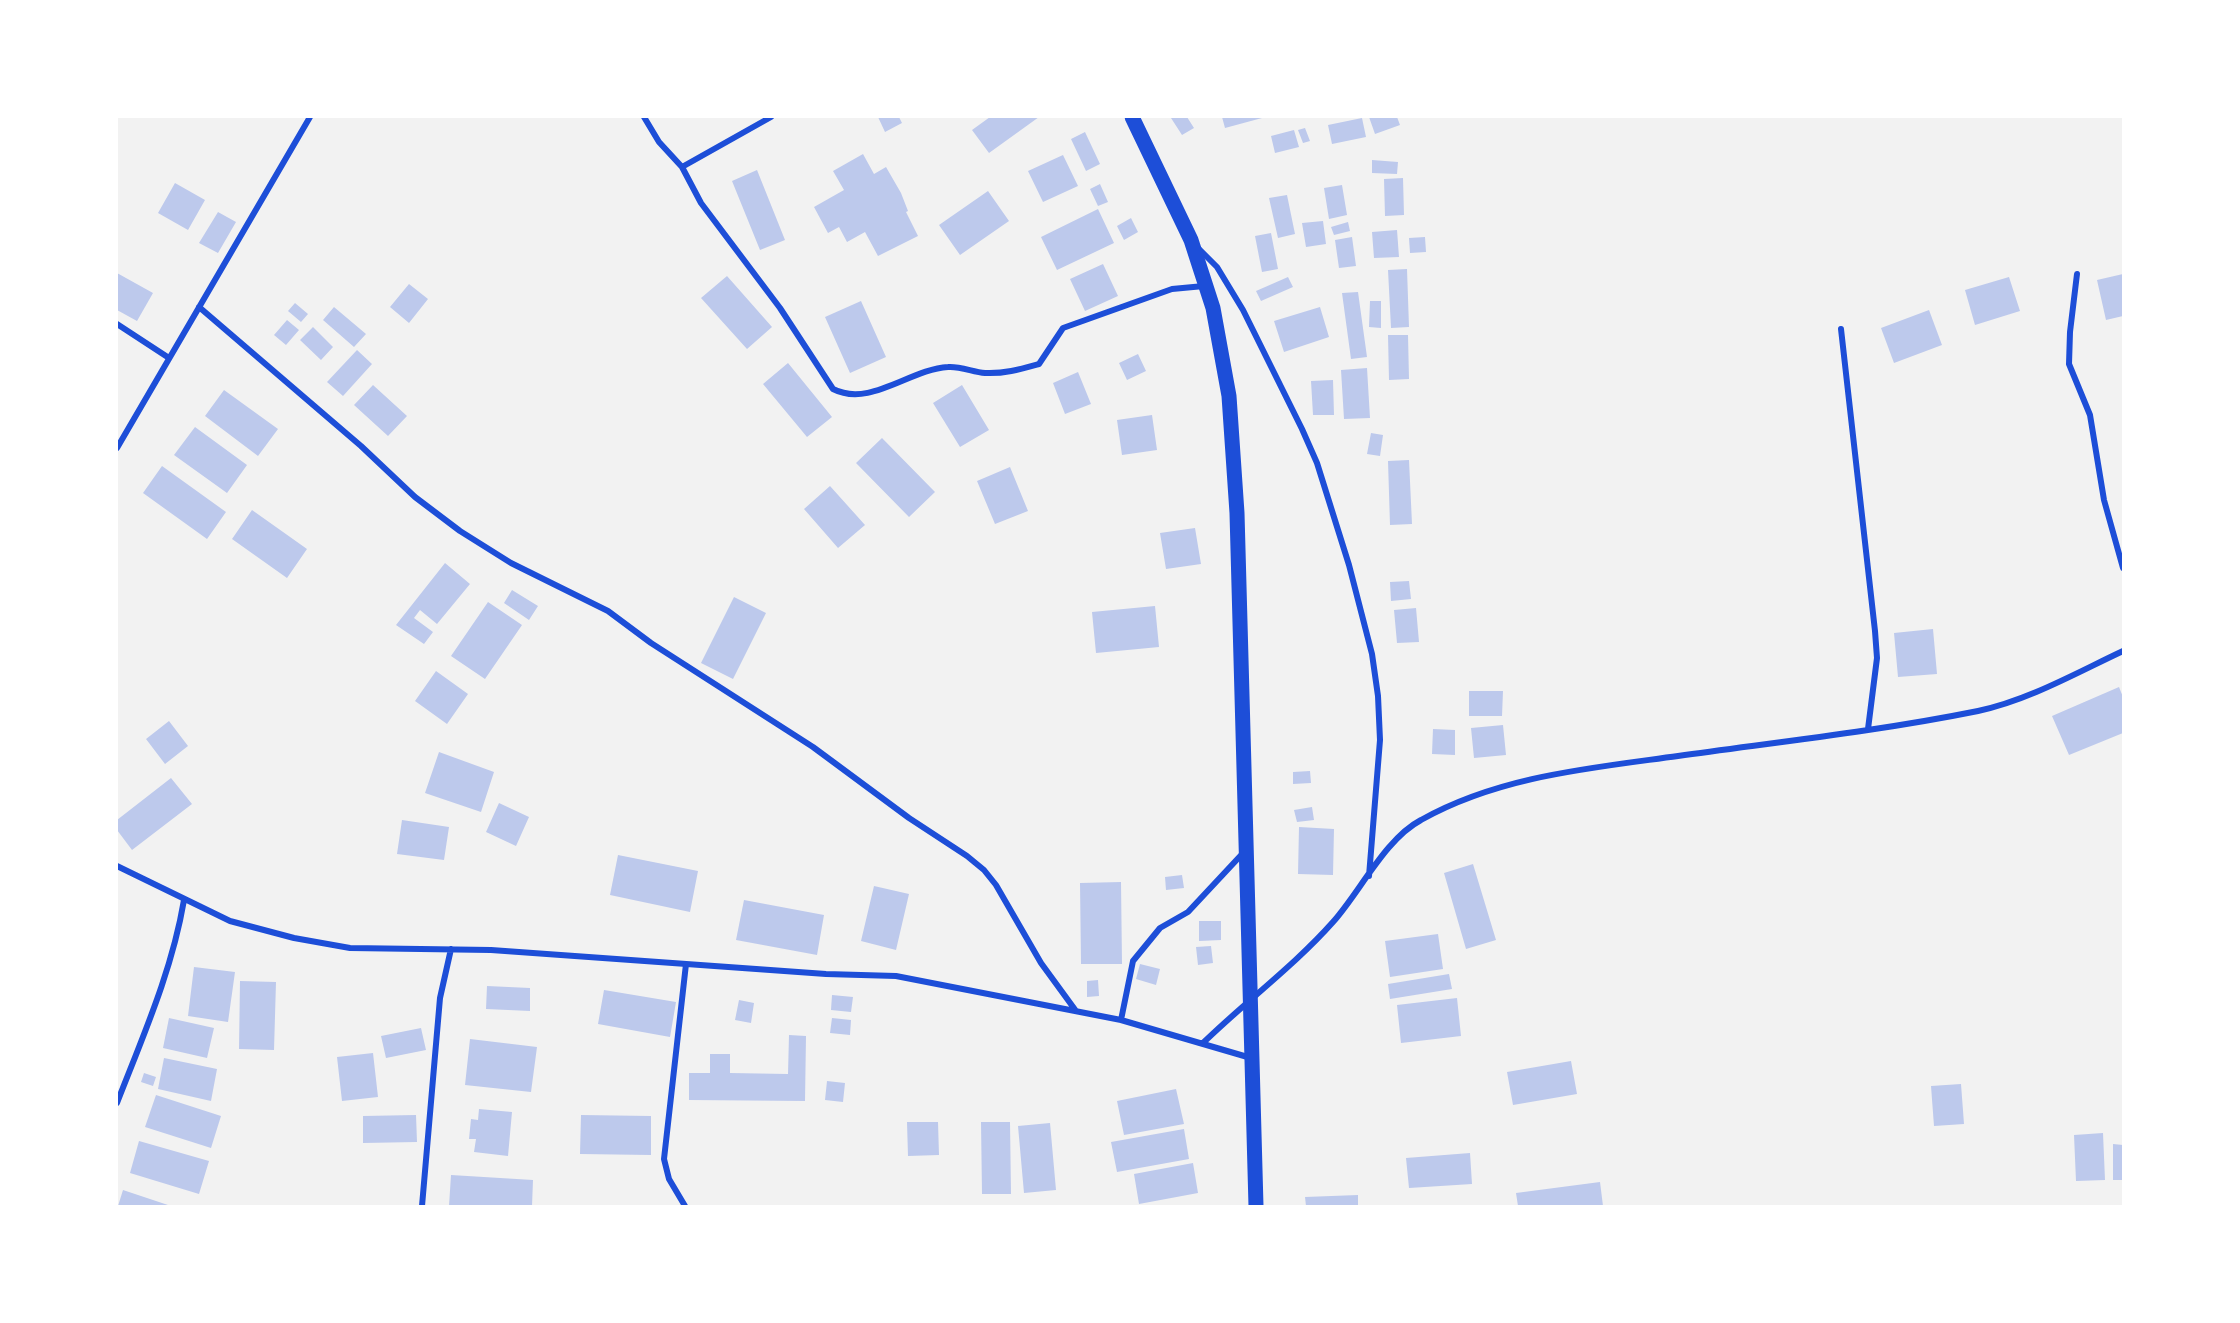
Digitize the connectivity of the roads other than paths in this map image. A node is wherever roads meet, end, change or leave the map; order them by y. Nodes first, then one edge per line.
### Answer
1 (310, 117) edge
2 (644, 117) edge
3 (771, 117) edge
4 (1132, 117) edge
5 (682, 166) junction
6 (1191, 240) junction
7 (2077, 274) dead end
8 (1206, 286) junction
9 (199, 307) junction
10 (117, 324) edge
11 (1841, 328) dead end
12 (169, 358) junction
13 (117, 448) edge
14 (2123, 568) edge
15 (2123, 651) edge
16 (1868, 729) junction
17 (1247, 849) junction
18 (117, 866) edge
19 (1369, 876) junction
20 (184, 900) junction
21 (451, 949) junction
22 (686, 964) junction
23 (1250, 998) junction
24 (1076, 1011) junction
25 (1121, 1020) junction
26 (1203, 1043) junction
27 (1252, 1058) junction
28 (117, 1103) edge
29 (422, 1206) edge
30 (685, 1206) edge
31 (1256, 1206) edge

1 - 9 street
2 - 5 street
3 - 5 street
4 - 6 main road
5 - 8 street
6 - 8 main road
6 - 19 street
7 - 14 street
8 - 17 main road
9 - 12 street
9 - 24 street
10 - 12 street
11 - 16 street
12 - 13 street
15 - 16 street
16 - 19 street
17 - 23 main road
17 - 25 street
18 - 20 street
19 - 23 street
20 - 21 street
20 - 28 street
21 - 22 street
21 - 29 street
22 - 24 street
22 - 30 street
23 - 26 street
23 - 27 main road
24 - 25 street
25 - 26 street
26 - 27 street
27 - 31 main road

